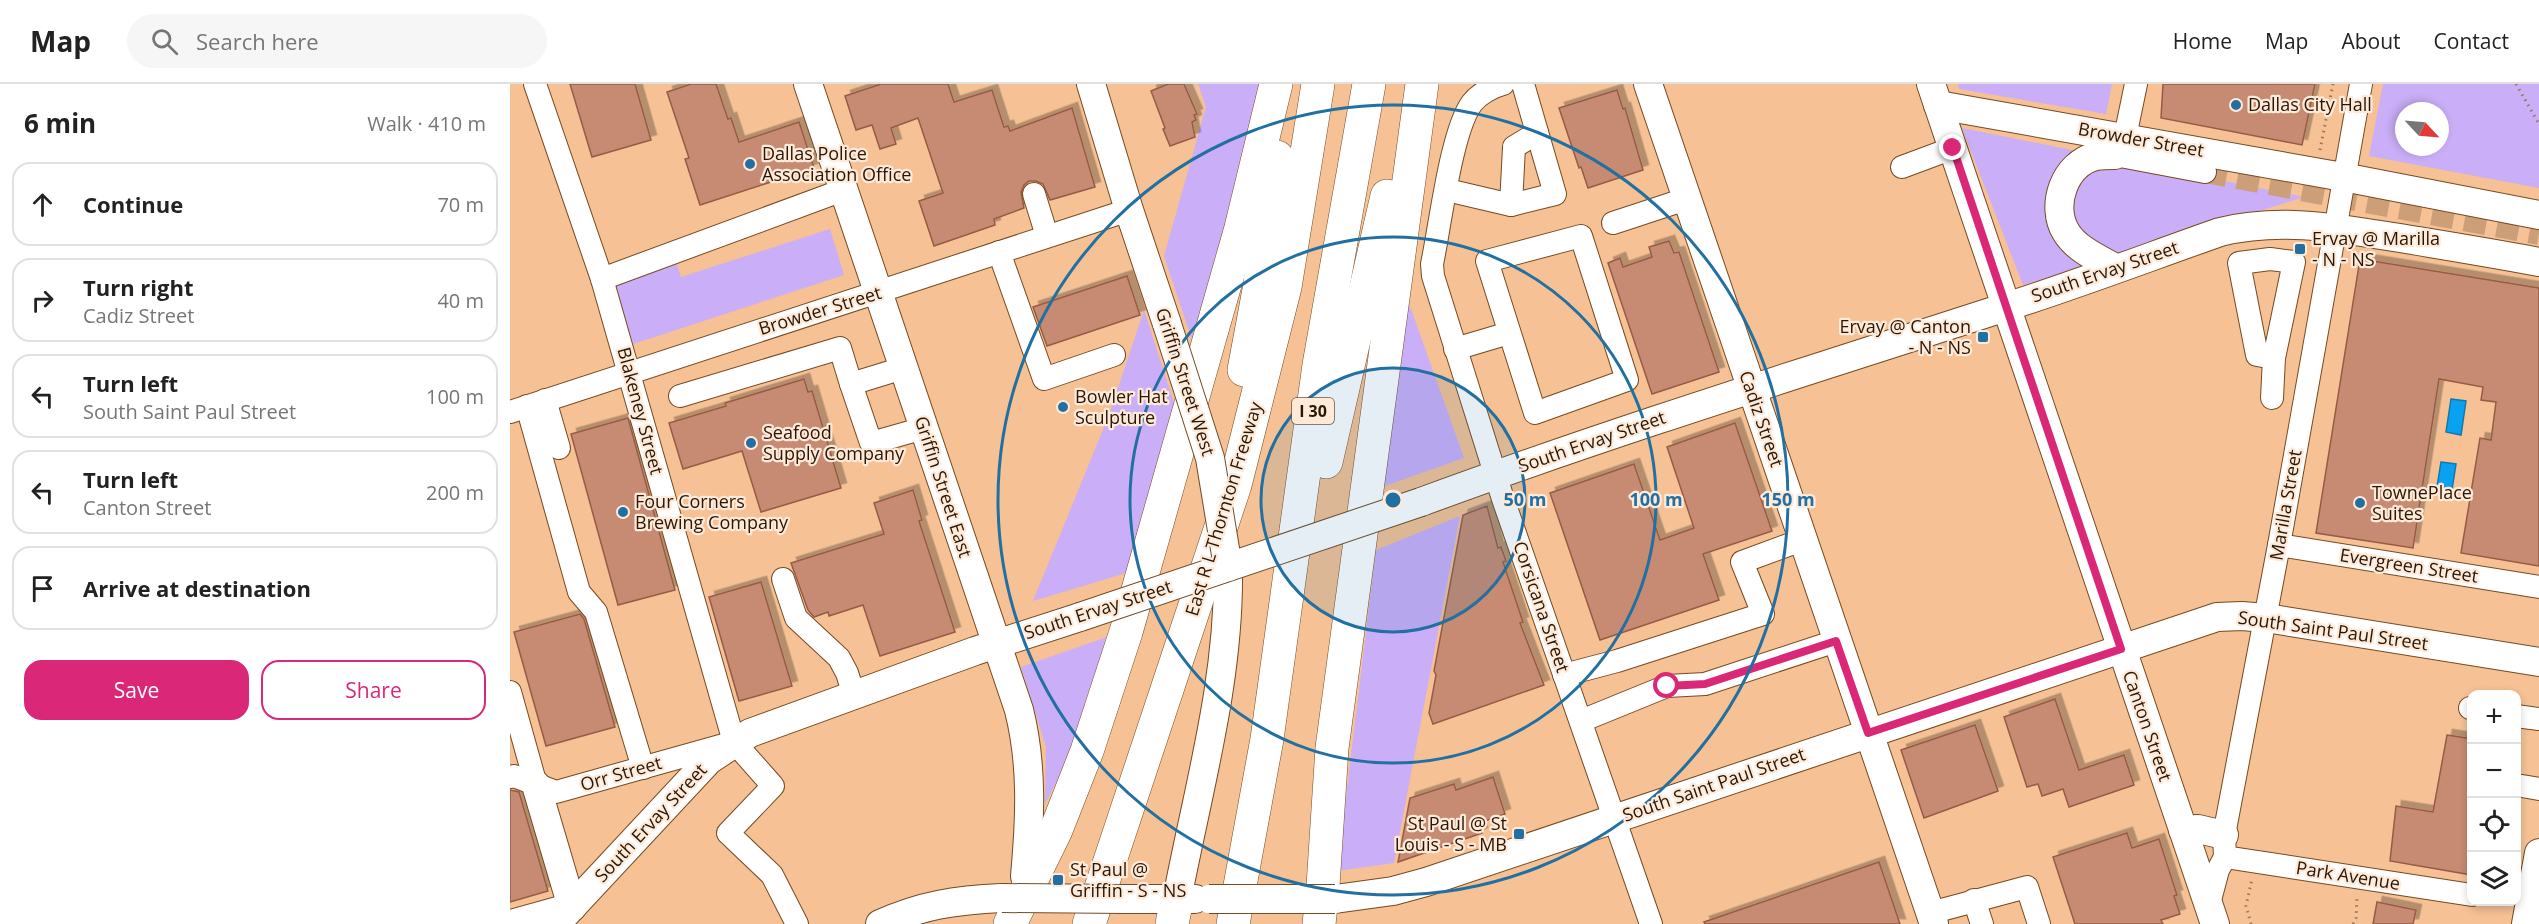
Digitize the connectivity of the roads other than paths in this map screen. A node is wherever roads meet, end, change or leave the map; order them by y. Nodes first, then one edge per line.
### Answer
1 (536, 84) edge
2 (808, 84) edge
3 (1092, 84) edge
4 (1276, 84) edge
5 (1288, 84) edge
6 (1318, 84) edge
7 (1369, 84) edge
8 (1412, 84) edge
9 (1422, 84) edge
10 (1523, 84) edge
11 (1648, 84) edge
12 (2136, 84) edge
13 (2361, 84) edge
14 (1497, 86) edge
15 (1934, 94) edge
16 (1537, 133) junction
17 (2120, 146) junction
18 (1953, 148) junction
19 (1902, 167) dead end
20 (2205, 172) tunnel mouth
21 (2343, 177) junction
22 (843, 190) junction
23 (1447, 190) junction
24 (1034, 194) dead end
25 (1686, 199) junction
26 (1511, 205) junction
27 (1129, 210) junction
28 (2539, 215) edge
29 (1613, 223) dead end
30 (2272, 224) junction
31 (2335, 227) junction
32 (1047, 236) junction
33 (999, 252) junction
34 (2270, 259) junction
35 (2539, 262) edge
36 (2115, 268) junction
37 (602, 279) junction
38 (877, 293) junction
39 (2008, 306) junction
40 (1509, 333) junction
41 (1455, 349) junction
42 (1114, 355) dead end
43 (2274, 358) junction
44 (903, 368) junction
45 (629, 372) junction
46 (851, 384) junction
47 (1750, 389) junction
48 (680, 396) dead end
49 (2272, 398) dead end
50 (527, 406) edge
51 (924, 428) junction
52 (559, 448) dead end
53 (1495, 475) junction
54 (1235, 485) junction
55 (1802, 540) junction
56 (2279, 545) junction
57 (1228, 567) junction
58 (783, 579) dead end
59 (2539, 587) edge
60 (2266, 618) junction
61 (1836, 641) junction
62 (995, 645) junction
63 (2121, 649) junction
64 (2539, 662) edge
65 (1564, 675) junction
66 (510, 692) edge
67 (854, 695) junction
68 (2521, 717) edge
69 (2539, 719) edge
70 (1581, 721) junction
71 (1868, 733) junction
72 (1267, 739) junction
73 (734, 741) junction
74 (1332, 748) junction
75 (643, 768) junction
76 (523, 781) edge
77 (1615, 819) junction
78 (2182, 830) junction
79 (2224, 846) junction
80 (2539, 853) edge
81 (2467, 894) edge
82 (1974, 900) junction
83 (2526, 909) edge
84 (1015, 911) edge
85 (1327, 911) edge
86 (1174, 912) edge
87 (564, 916) edge
88 (1932, 918) edge
89 (2209, 918) edge
90 (511, 924) edge
91 (796, 924) edge
92 (880, 924) edge
93 (1089, 924) edge
94 (1233, 924) edge
95 (1298, 924) edge
96 (1651, 924) edge
97 (1982, 924) edge
98 (2039, 924) edge

1 - 37 street, Blakeney Street
2 - 22 main road, Griffin Street East
3 - 27 main road, Griffin Street West
4 - 84 highway
5 - 54 highway
6 - 54 highway, East R L Thornton Freeway
7 - 72 highway, I 30
8 - 72 highway
9 - 74 highway
10 - 16 street
11 - 25 main road, Cadiz Street
12 - 17 street
13 - 21 street, Marilla Street
14 - 23 street, Corsicana Street
15 - 17 main road
15 - 18 main road, Canton Street
16 - 26 street
16 - 26 street
17 - 20 street
17 - 21 main road, Browder Street
17 - 36 main road
18 - 19 street
18 - 39 main road, Canton Street
21 - 28 main road, Browder Street
21 - 31 street, Marilla Street
22 - 37 street
22 - 38 main road, Griffin Street East
23 - 26 street
23 - 41 street, Corsicana Street
24 - 32 street
25 - 29 street
25 - 47 main road, Cadiz Street
27 - 32 street, Browder Street
27 - 57 main road, Griffin Street West, bridge
30 - 31 main road, South Ervay Street
30 - 34 street
30 - 36 main road, South Ervay Street
31 - 35 main road, South Ervay Street
31 - 56 street, Marilla Street
32 - 33 street, Browder Street
33 - 38 street, Browder Street
33 - 42 street
34 - 43 street
34 - 43 street
36 - 39 main road, South Ervay Street
37 - 45 street, Blakeney Street
38 - 44 main road, Griffin Street East
38 - 45 street, Browder Street
39 - 47 main road, South Ervay Street
39 - 63 main road, Canton Street
40 - 40 street
40 - 41 street
41 - 53 street, Corsicana Street
43 - 49 street
44 - 46 street
44 - 51 main road, Griffin Street East
45 - 50 street, Browder Street
45 - 73 street, Blakeney Street
46 - 48 street
46 - 51 street
47 - 53 main road, South Ervay Street
47 - 55 main road, Cadiz Street
50 - 52 street
50 - 75 street
51 - 62 main road, Griffin Street East
53 - 57 main road, South Ervay Street, bridge
53 - 65 street, Corsicana Street
54 - 93 highway, East R L Thornton Freeway
55 - 61 main road, Cadiz Street
55 - 65 street
56 - 59 street, Evergreen Street
56 - 60 street, Marilla Street
57 - 62 main road, South Ervay Street, bridge
57 - 86 main road, Griffin Street West
58 - 67 street
60 - 63 main road, South Saint Paul Street
60 - 64 main road, South Saint Paul Street
60 - 79 street, Marilla Street
61 - 70 street
61 - 71 main road, Cadiz Street
62 - 67 main road, South Ervay Street
62 - 84 main road, Griffin Street East
63 - 71 main road, South Saint Paul Street
63 - 78 main road, Canton Street
65 - 70 street, Corsicana Street
66 - 76 street
67 - 73 main road, South Ervay Street
68 - 69 street
70 - 77 street, Corsicana Street
71 - 77 main road, South Saint Paul Street
71 - 88 main road, Cadiz Street
72 - 94 highway, I 30
73 - 75 street, Orr Street
73 - 87 main road, South Ervay Street
73 - 91 street
74 - 85 highway
74 - 95 highway
75 - 76 street, Orr Street
76 - 87 main road
77 - 85 main road, South Saint Paul Street
77 - 96 street, Corsicana Street
78 - 79 main road
78 - 89 main road, Canton Street
79 - 81 street, Park Avenue
79 - 89 street, Marilla Street
80 - 83 main road
82 - 88 street
82 - 97 street
82 - 98 street
84 - 86 main road, South Saint Paul Street, bridge
84 - 92 main road, South Saint Paul Street
85 - 86 main road, South Saint Paul Street, bridge
87 - 90 main road

